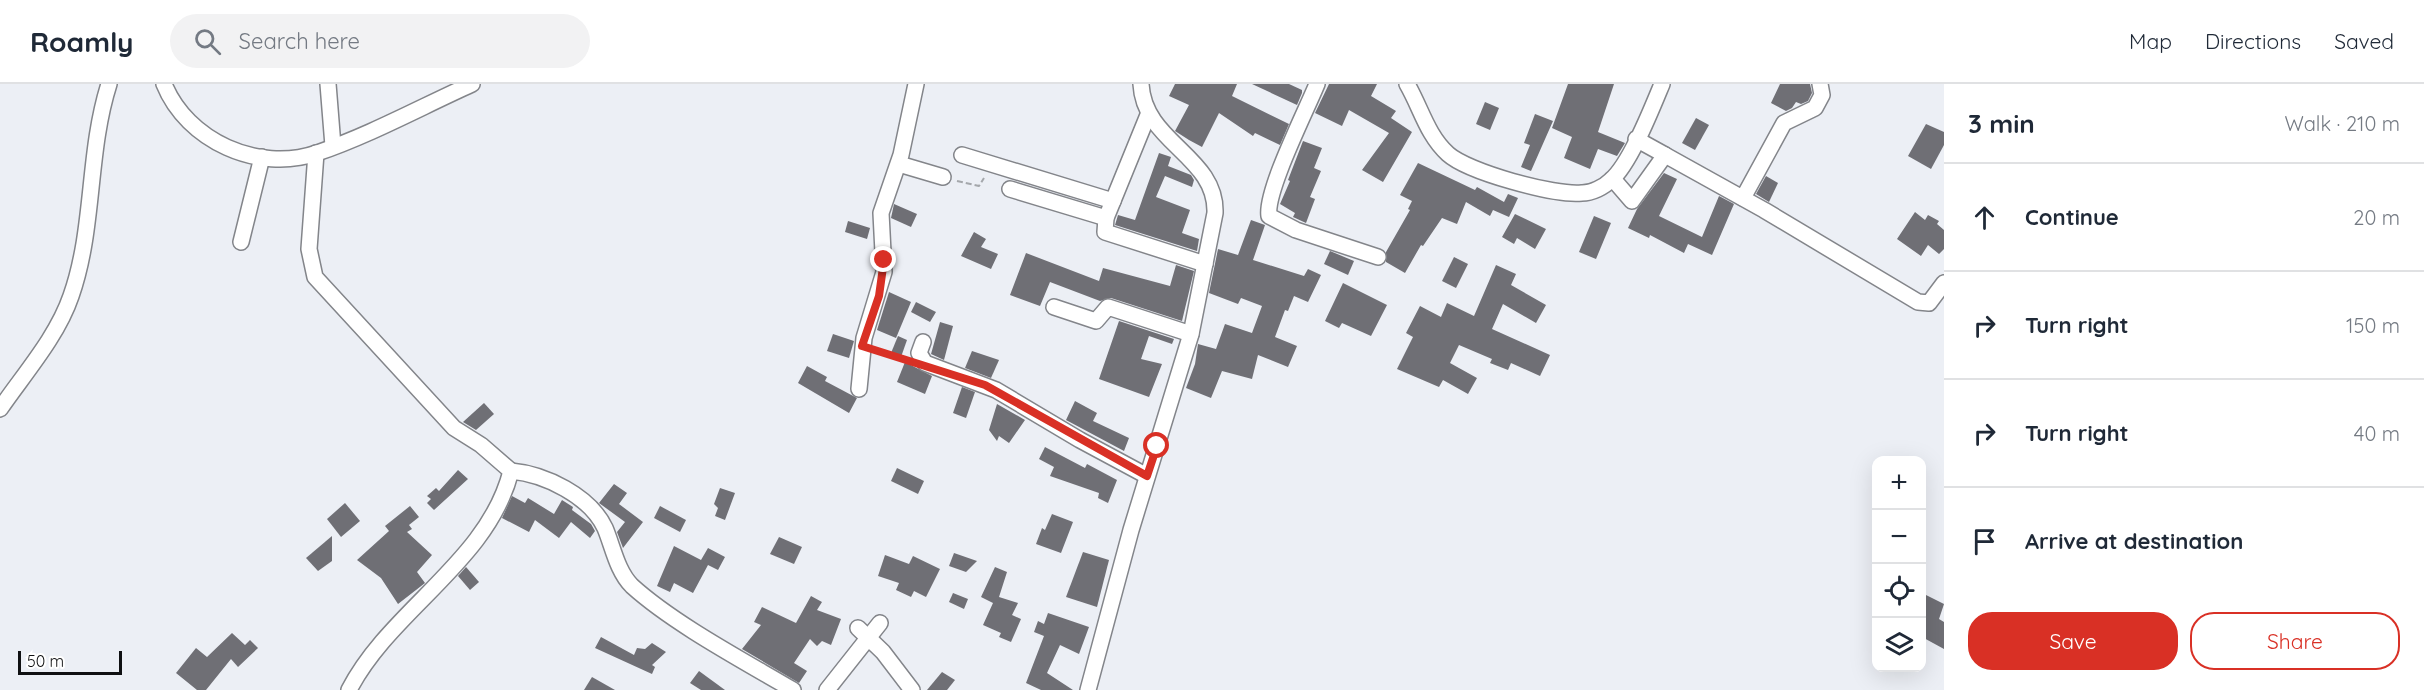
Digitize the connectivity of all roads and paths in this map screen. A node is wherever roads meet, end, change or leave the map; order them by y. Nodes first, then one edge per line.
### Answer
1 (110, 84) edge
2 (164, 84) edge
3 (328, 84) edge
4 (472, 84) edge
5 (916, 84) edge
6 (1141, 84) edge
7 (1317, 84) edge
8 (1407, 84) edge
9 (1662, 84) edge
10 (1820, 84) edge
11 (1148, 114) junction
12 (1636, 139) junction
13 (333, 146) junction
14 (316, 153) junction
15 (962, 155) dead end
16 (1665, 155) junction
17 (262, 157) junction
18 (988, 163) junction
19 (899, 164) junction
20 (943, 177) joint
21 (1612, 179) junction
22 (1010, 189) dead end
23 (1743, 198) junction
24 (1113, 201) junction
25 (1106, 218) junction
26 (241, 242) dead end
27 (1378, 257) dead end
28 (1205, 264) junction
29 (1944, 283) edge
30 (1054, 307) dead end
31 (1191, 334) junction
32 (923, 342) dead end
33 (862, 346) junction
34 (930, 366) junction
35 (859, 389) dead end
36 (0, 409) edge
37 (511, 471) junction
38 (1147, 476) junction
39 (880, 623) dead end
40 (864, 632) junction
41 (349, 690) edge
42 (793, 690) edge
43 (827, 690) edge
44 (912, 690) edge
45 (1088, 690) edge

1 - 36 street
2 - 17 street
3 - 13 street
4 - 13 street
5 - 19 street
6 - 11 street
7 - 27 street
8 - 21 street
9 - 12 street
10 - 23 street
11 - 24 street
11 - 28 street
12 - 16 street
12 - 21 street
13 - 14 street
14 - 17 street
14 - 37 street
15 - 18 street
16 - 21 street
16 - 23 street
17 - 26 street
18 - 20 path
18 - 24 street
19 - 20 street
19 - 33 street
22 - 25 street
23 - 29 street
24 - 25 street
25 - 28 street
28 - 31 street
30 - 31 street
31 - 38 street
32 - 34 street
33 - 34 path
33 - 35 street
34 - 38 street
37 - 41 street
37 - 42 street
38 - 45 street
39 - 40 street
40 - 43 street
40 - 44 street

